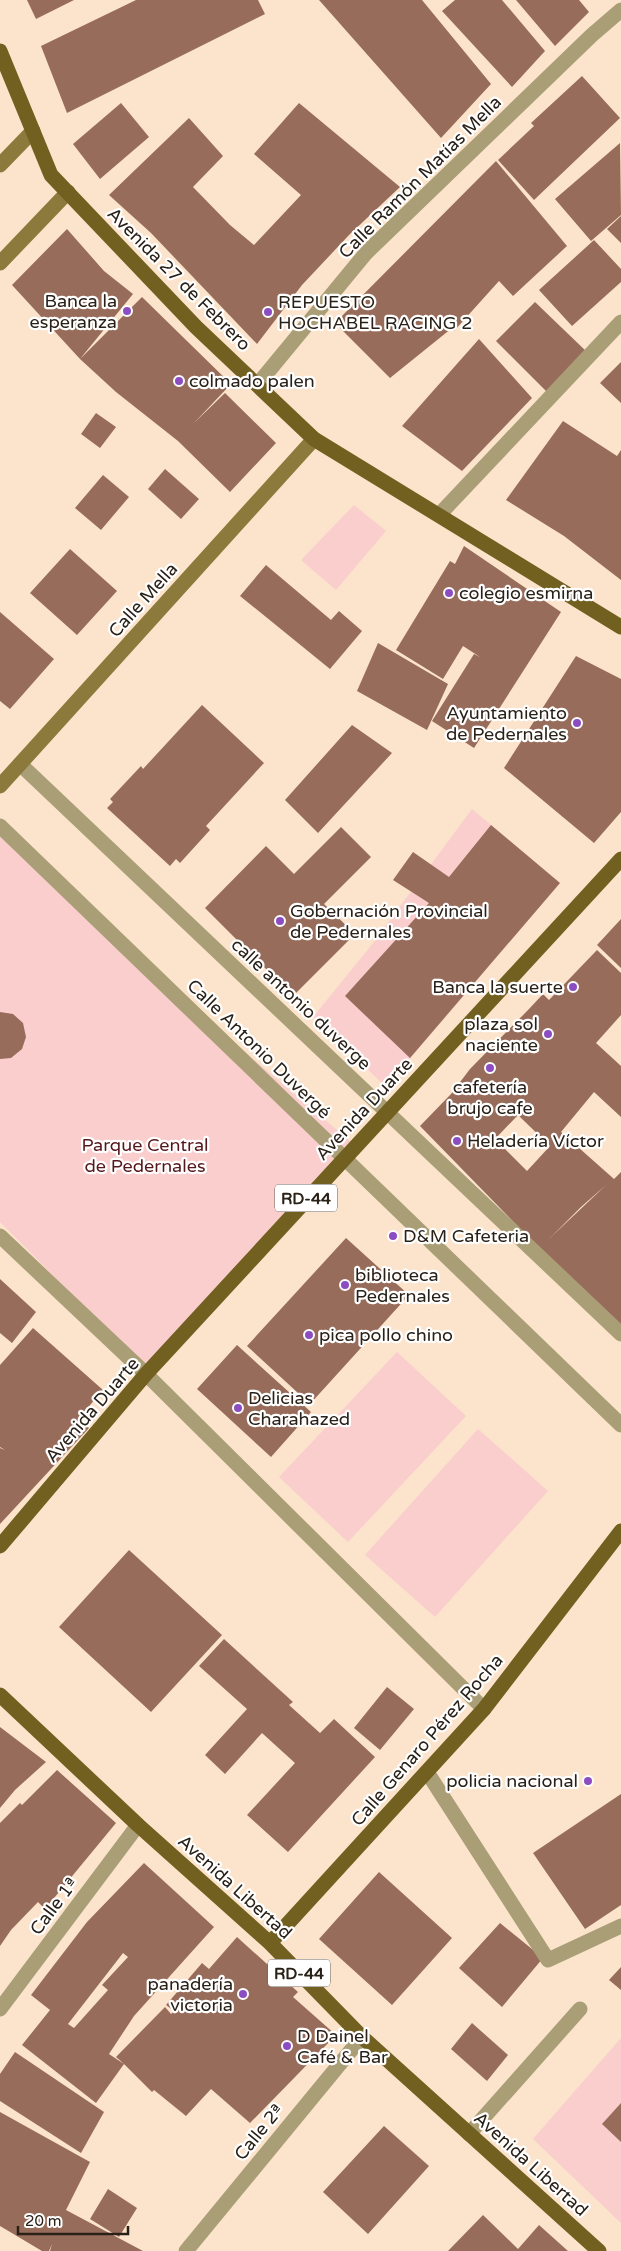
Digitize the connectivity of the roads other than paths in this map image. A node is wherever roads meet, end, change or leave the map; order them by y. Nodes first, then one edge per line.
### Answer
1 (621, 10) edge
2 (0, 51) edge
3 (33, 131) junction
4 (0, 165) edge
5 (68, 192) junction
6 (0, 263) edge
7 (621, 322) edge
8 (258, 384) junction
9 (314, 439) junction
10 (439, 516) junction
11 (621, 628) edge
12 (20, 764) junction
13 (0, 786) edge
14 (0, 826) edge
15 (621, 859) edge
16 (386, 1111) junction
17 (344, 1158) junction
18 (0, 1236) edge
19 (621, 1334) edge
20 (146, 1374) junction
21 (621, 1424) edge
22 (621, 1531) edge
23 (0, 1546) edge
24 (0, 1695) edge
25 (484, 1709) junction
26 (427, 1772) junction
27 (138, 1825) junction
28 (621, 1926) edge
29 (270, 1943) junction
30 (0, 2009) edge
31 (580, 2009) dead end
32 (362, 2037) junction
33 (469, 2134) junction
34 (186, 2251) edge
35 (599, 2251) edge

1 - 8 street, Calle Ramón Matías Mella
2 - 3 main road, Avenida 27 de Febrero
3 - 4 street
3 - 5 main road, Avenida 27 de Febrero
5 - 6 street
5 - 8 main road, Avenida 27 de Febrero
7 - 10 street
8 - 9 main road, Avenida 27 de Febrero
9 - 10 main road, Avenida 27 de Febrero
9 - 12 street, Calle Mella
10 - 11 main road, Avenida 27 de Febrero
12 - 13 street, Calle Mella
12 - 16 street, calle antonio duverge
14 - 17 street, Calle Antonio Duvergé
15 - 16 main road, Avenida Duarte / RD-44
16 - 17 main road, Avenida Duarte / RD-44
16 - 19 street, calle antonio duverge
17 - 20 main road, Avenida Duarte / RD-44
17 - 21 street, Calle Antonio Duvergé
18 - 20 street
20 - 23 main road, Avenida Duarte / RD-44
20 - 25 street
22 - 25 main road, Calle Genaro Pérez Rocha
24 - 27 main road, Avenida Libertad / RD-44
25 - 26 main road, Calle Genaro Pérez Rocha
26 - 28 street
26 - 29 main road, Calle Genaro Pérez Rocha
27 - 29 main road, Avenida Libertad / RD-44
27 - 30 street, Calle 1ª
29 - 32 main road, Avenida Libertad / RD-44
31 - 33 street
32 - 33 main road, Avenida Libertad / RD-44
32 - 34 street, Calle 2ª
33 - 35 main road, Avenida Libertad / RD-44

